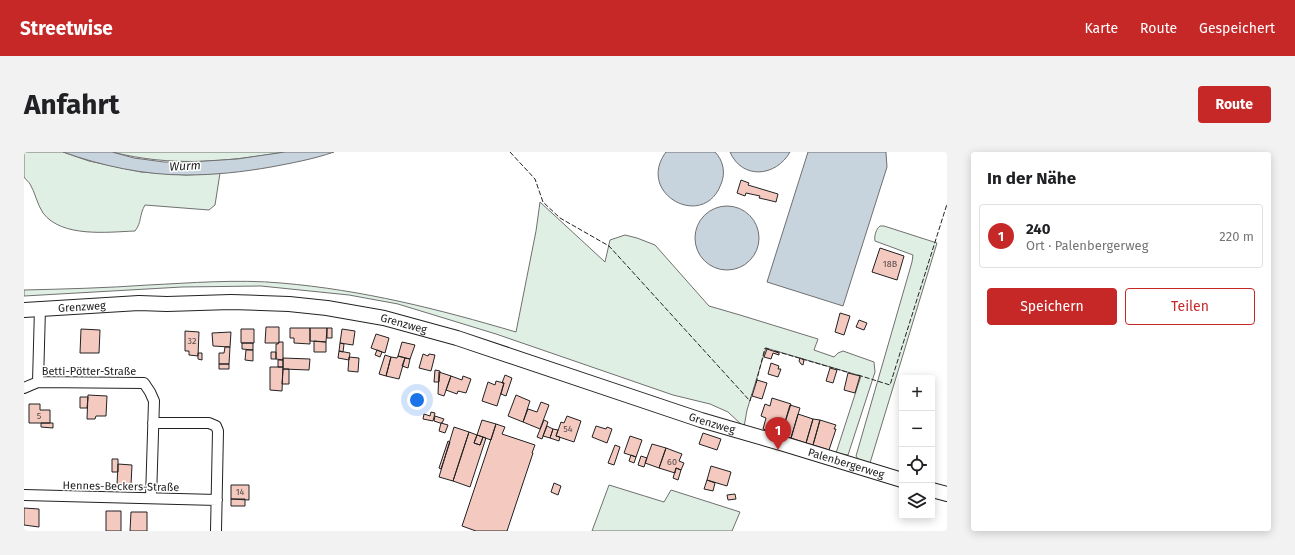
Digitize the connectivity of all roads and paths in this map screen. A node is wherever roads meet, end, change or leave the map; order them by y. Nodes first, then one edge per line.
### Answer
1 (40, 308) junction
2 (24, 310) edge
3 (38, 382) junction
4 (24, 388) edge
5 (153, 423) junction
6 (767, 440) joint
7 (899, 479) edge
8 (935, 491) edge
9 (947, 494) edge
10 (24, 495) edge
11 (151, 498) junction
12 (216, 500) junction
13 (216, 531) edge

1 - 2 street, Grenzweg
1 - 3 street
1 - 6 street, Grenzweg
3 - 4 street, Betti-Pötter-Straße
3 - 5 street, Betti-Pötter-Straße
5 - 11 street
5 - 12 street
6 - 7 street, Palenbergerweg
8 - 9 street
10 - 11 street, Hennes-Beckers-Straße
11 - 12 street, Hennes-Beckers-Straße
12 - 13 street

